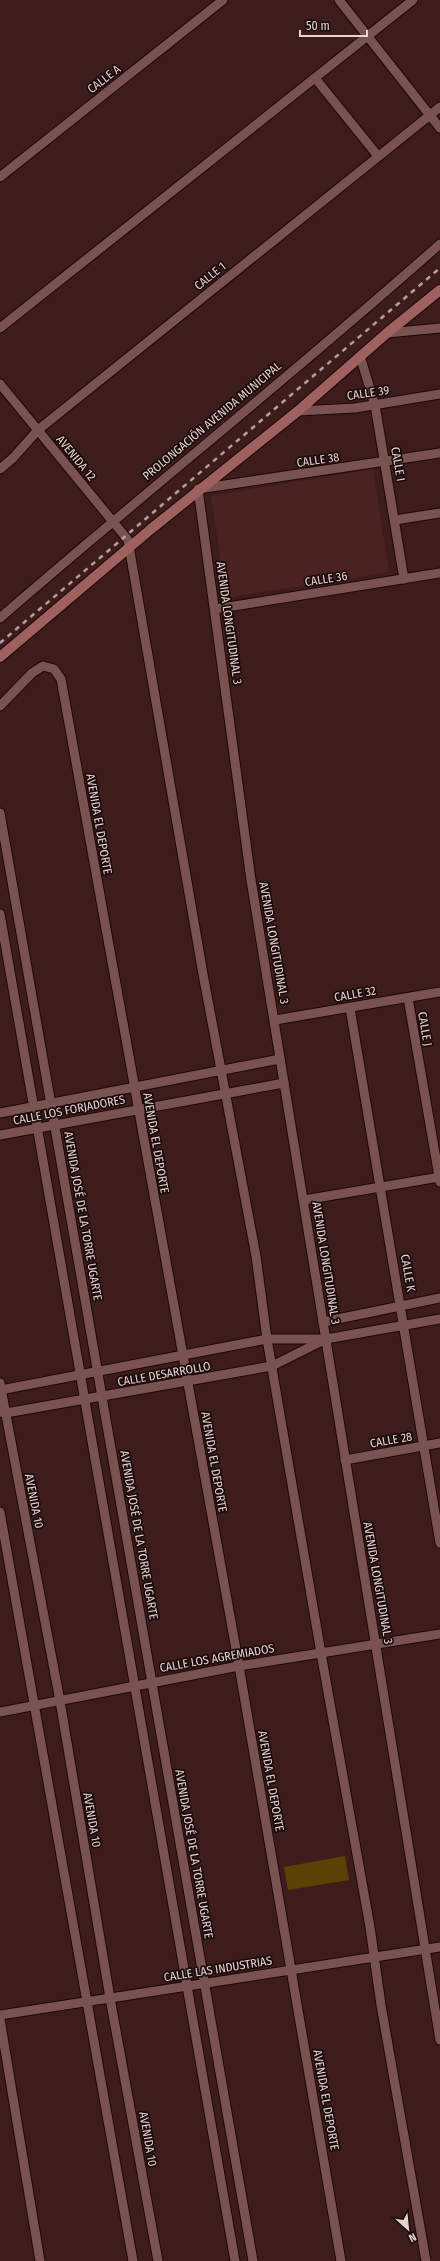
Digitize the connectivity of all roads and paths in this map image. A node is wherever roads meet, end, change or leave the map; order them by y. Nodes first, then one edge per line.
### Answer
1 (223, 0) edge
2 (339, 0) edge
3 (414, 0) edge
4 (368, 37) junction
5 (315, 78) junction
6 (440, 107) edge
7 (430, 115) junction
8 (440, 128) edge
9 (378, 156) junction
10 (0, 177) edge
11 (440, 244) edge
12 (440, 290) edge
13 (436, 297) edge
14 (0, 328) edge
15 (440, 328) edge
16 (386, 333) junction
17 (360, 356) junction
18 (1, 387) edge
19 (440, 394) edge
20 (375, 405) junction
21 (298, 411) junction
22 (38, 430) junction
23 (440, 453) edge
24 (386, 462) junction
25 (0, 469) edge
26 (198, 489) junction
27 (440, 513) edge
28 (395, 520) junction
29 (112, 521) junction
30 (128, 548) junction
31 (440, 573) edge
32 (404, 579) junction
33 (215, 609) junction
34 (0, 618) edge
35 (0, 658) edge
36 (0, 706) edge
37 (0, 813) edge
38 (0, 914) edge
39 (440, 992) edge
40 (408, 998) junction
41 (350, 1008) junction
42 (275, 1020) junction
43 (280, 1059) junction
44 (221, 1070) junction
45 (284, 1083) junction
46 (134, 1086) junction
47 (225, 1093) junction
48 (50, 1102) junction
49 (33, 1106) junction
50 (138, 1109) junction
51 (0, 1112) edge
52 (54, 1126) junction
53 (37, 1129) junction
54 (0, 1135) edge
55 (440, 1179) edge
56 (381, 1187) junction
57 (304, 1200) junction
58 (440, 1298) edge
59 (402, 1307) junction
60 (440, 1319) edge
61 (323, 1322) junction
62 (405, 1325) junction
63 (267, 1339) junction
64 (326, 1339) junction
65 (182, 1355) junction
66 (272, 1366) junction
67 (99, 1371) junction
68 (81, 1374) junction
69 (187, 1382) junction
70 (0, 1387) edge
71 (103, 1396) junction
72 (86, 1399) junction
73 (3, 1412) edge
74 (440, 1443) edge
75 (424, 1446) junction
76 (345, 1460) junction
77 (0, 1512) edge
78 (440, 1542) edge
79 (440, 1634) edge
80 (376, 1644) junction
81 (321, 1653) junction
82 (239, 1666) junction
83 (151, 1682) junction
84 (134, 1686) junction
85 (60, 1701) junction
86 (35, 1706) junction
87 (0, 1712) edge
88 (440, 1947) edge
89 (426, 1949) junction
90 (376, 1957) junction
91 (292, 1970) junction
92 (440, 1976) edge
93 (430, 1977) junction
94 (205, 1984) junction
95 (187, 1986) junction
96 (110, 1998) junction
97 (88, 2001) junction
98 (0, 2015) edge
99 (0, 2019) edge
100 (440, 2040) edge
101 (40, 2261) edge
102 (134, 2261) edge
103 (158, 2261) edge
104 (235, 2261) edge
105 (253, 2261) edge
106 (341, 2261) edge
107 (426, 2261) edge

1 - 10 street, CALLE A
2 - 4 street
3 - 4 street
4 - 5 street
4 - 7 street
5 - 9 street
5 - 14 street
6 - 7 street, CALLE 1
7 - 8 street
7 - 9 street, CALLE 1
9 - 22 street, CALLE 1
11 - 29 street, PROLONGACIÓN AVENIDA MUNICIPAL
12 - 13 main road
13 - 16 main road
15 - 16 street
16 - 17 main road
17 - 20 street, CALLE I
17 - 21 main road
18 - 22 street, AVENIDA 12
19 - 20 street, CALLE 39
20 - 21 street, CALLE 39
20 - 24 street, CALLE I
21 - 26 main road
22 - 25 street, CALLE 1
22 - 29 street, AVENIDA 12
23 - 24 street, CALLE 38
24 - 26 street, CALLE 38
24 - 28 street, CALLE I
26 - 30 main road
26 - 33 street, AVENIDA LONGITUDINAL 3
27 - 28 street
28 - 32 street, CALLE I
29 - 30 street, AVENIDA 12
29 - 34 street, PROLONGACIÓN AVENIDA MUNICIPAL
30 - 35 main road
30 - 44 street, AVENIDA 12
31 - 32 street, CALLE 36
32 - 33 street, CALLE 36
33 - 42 street, AVENIDA LONGITUDINAL 3
36 - 46 street, AVENIDA EL DEPORTE
37 - 48 street, AVENIDA JOSÉ DE LA TORRE UGARTE
38 - 49 street
39 - 40 street, CALLE 32
40 - 41 street, CALLE 32
40 - 55 street, CALLE J
41 - 42 street, CALLE 32
41 - 56 street, CALLE K
42 - 43 street, AVENIDA LONGITUDINAL 3
43 - 44 street, CALLE LOS FORJADORES
43 - 45 street, AVENIDA LONGITUDINAL 3
44 - 46 street, CALLE LOS FORJADORES
44 - 47 street, AVENIDA 12
45 - 47 street, CALLE LOS FORJADORES
45 - 57 street, AVENIDA LONGITUDINAL 3
46 - 48 street, CALLE LOS FORJADORES
46 - 50 street, AVENIDA EL DEPORTE
47 - 50 street, CALLE LOS FORJADORES
47 - 63 street, AVENIDA 12
48 - 49 street, CALLE LOS FORJADORES
48 - 52 street, AVENIDA JOSÉ DE LA TORRE UGARTE
49 - 51 street, CALLE LOS FORJADORES
49 - 53 street
50 - 52 street, CALLE LOS FORJADORES
50 - 65 street, AVENIDA EL DEPORTE
52 - 53 street, CALLE LOS FORJADORES
52 - 67 street, AVENIDA JOSÉ DE LA TORRE UGARTE
53 - 54 street, CALLE LOS FORJADORES
53 - 68 street
55 - 56 street
56 - 57 street
56 - 59 street, CALLE K
57 - 61 street, AVENIDA LONGITUDINAL 3
58 - 59 street
59 - 61 street
59 - 62 street, CALLE K
60 - 62 street, CALLE DESARROLLO
61 - 64 street, AVENIDA LONGITUDINAL 3
62 - 64 street, CALLE DESARROLLO
62 - 75 street, CALLE K
63 - 64 street, CALLE DESARROLLO
63 - 65 street, CALLE DESARROLLO
63 - 66 street, AVENIDA 12
64 - 66 street, CALLE DESARROLLO
64 - 76 street, AVENIDA LONGITUDINAL 3
65 - 67 street, CALLE DESARROLLO
65 - 69 street, AVENIDA EL DEPORTE
66 - 69 street, CALLE DESARROLLO
66 - 81 street, AVENIDA 12
67 - 68 street, CALLE DESARROLLO
67 - 71 street, AVENIDA JOSÉ DE LA TORRE UGARTE
68 - 70 street, CALLE DESARROLLO
68 - 72 street
69 - 71 street, CALLE DESARROLLO
69 - 82 street, AVENIDA EL DEPORTE
70 - 73 street, AVENIDA 10
71 - 72 street, CALLE DESARROLLO
71 - 83 street, AVENIDA JOSÉ DE LA TORRE UGARTE
72 - 73 street, CALLE DESARROLLO
72 - 84 street
73 - 85 street, AVENIDA 10
74 - 75 street, CALLE 28
75 - 76 street, CALLE 28
75 - 78 street, CALLE K
76 - 80 street, AVENIDA LONGITUDINAL 3
77 - 86 street
79 - 80 street, CALLE LOS AGREMIADOS
80 - 81 street, CALLE LOS AGREMIADOS
80 - 89 street, AVENIDA LONGITUDINAL 3
81 - 82 street, CALLE LOS AGREMIADOS
81 - 90 street, AVENIDA 12
82 - 83 street, CALLE LOS AGREMIADOS
82 - 91 street, AVENIDA EL DEPORTE
83 - 84 street, CALLE LOS AGREMIADOS
83 - 94 street, AVENIDA JOSÉ DE LA TORRE UGARTE
84 - 85 street, CALLE LOS AGREMIADOS
84 - 95 street
85 - 86 street, CALLE LOS AGREMIADOS
85 - 96 street, AVENIDA 10
86 - 87 street, CALLE LOS AGREMIADOS
86 - 97 street
88 - 89 street, CALLE LAS INDUSTRIAS
89 - 90 street, CALLE LAS INDUSTRIAS
89 - 93 street, AVENIDA LONGITUDINAL 3
90 - 91 street, CALLE LAS INDUSTRIAS
90 - 107 street, AVENIDA 12
91 - 94 street, CALLE LAS INDUSTRIAS
91 - 106 street, AVENIDA EL DEPORTE
92 - 93 street
93 - 100 street, AVENIDA LONGITUDINAL 3
94 - 95 street, CALLE LAS INDUSTRIAS
94 - 105 street, AVENIDA JOSÉ DE LA TORRE UGARTE
95 - 96 street, CALLE LAS INDUSTRIAS
95 - 104 street
96 - 97 street, CALLE LAS INDUSTRIAS
96 - 103 street, AVENIDA 10
97 - 98 street, CALLE LAS INDUSTRIAS
97 - 102 street
99 - 101 street

